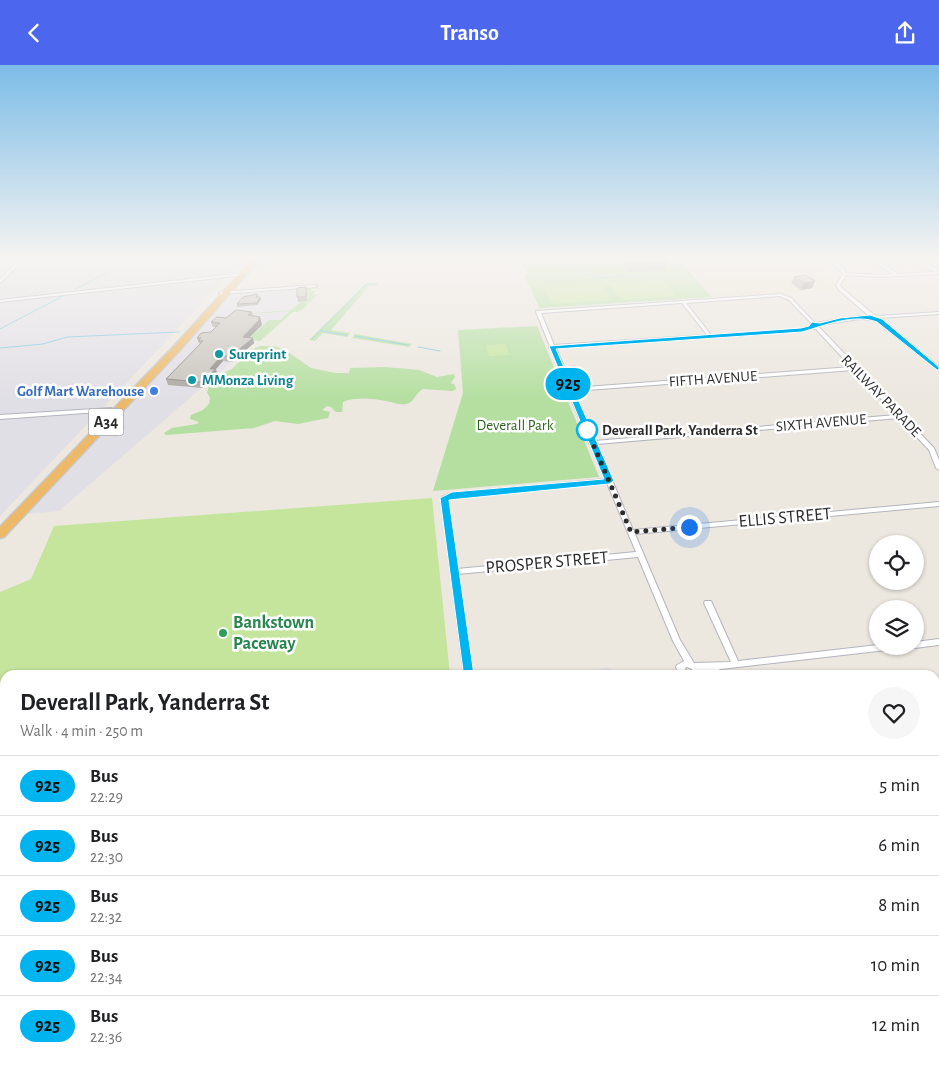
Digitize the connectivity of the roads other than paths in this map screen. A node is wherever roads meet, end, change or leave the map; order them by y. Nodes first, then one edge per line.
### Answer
1 (211, 307) edge
2 (212, 307) edge
3 (615, 307) edge
4 (687, 307) edge
5 (797, 307) edge
6 (860, 307) edge
7 (939, 313) edge
8 (871, 316) junction
9 (877, 318) junction
10 (809, 319) junction
11 (833, 321) junction
12 (816, 326) junction
13 (710, 336) junction
14 (552, 347) junction
15 (855, 368) junction
16 (939, 369) edge
17 (570, 390) junction
18 (111, 409) junction
19 (900, 415) junction
20 (0, 417) edge
21 (592, 443) junction
22 (939, 467) edge
23 (609, 481) junction
24 (939, 504) edge
25 (0, 525) edge
26 (631, 532) junction
27 (0, 535) edge
28 (640, 554) junction
29 (454, 572) junction
30 (708, 603) dead end
31 (939, 642) edge
32 (924, 644) edge
33 (869, 650) edge
34 (736, 665) junction
35 (467, 670) edge
36 (688, 670) edge

1 - 18 highway, A34
2 - 27 highway, A34
3 - 14 street
4 - 13 street
5 - 10 street, RAILWAY PARADE
6 - 8 street
7 - 9 street
8 - 9 street
8 - 11 street
9 - 16 street
10 - 11 street
10 - 12 street, RAILWAY PARADE
11 - 12 street
12 - 13 street
12 - 15 street, RAILWAY PARADE
13 - 14 street
14 - 17 street
15 - 17 street, FIFTH AVENUE
15 - 19 street, RAILWAY PARADE
17 - 21 street
18 - 20 street
18 - 25 highway, A34
19 - 21 street, SIXTH AVENUE
19 - 22 street, RAILWAY PARADE
21 - 23 street
23 - 26 street
23 - 29 street
24 - 26 street, ELLIS STREET
26 - 28 street
28 - 29 street, PROSPER STREET
28 - 36 street
29 - 35 street
30 - 34 street
31 - 32 street
33 - 34 street
34 - 36 street

